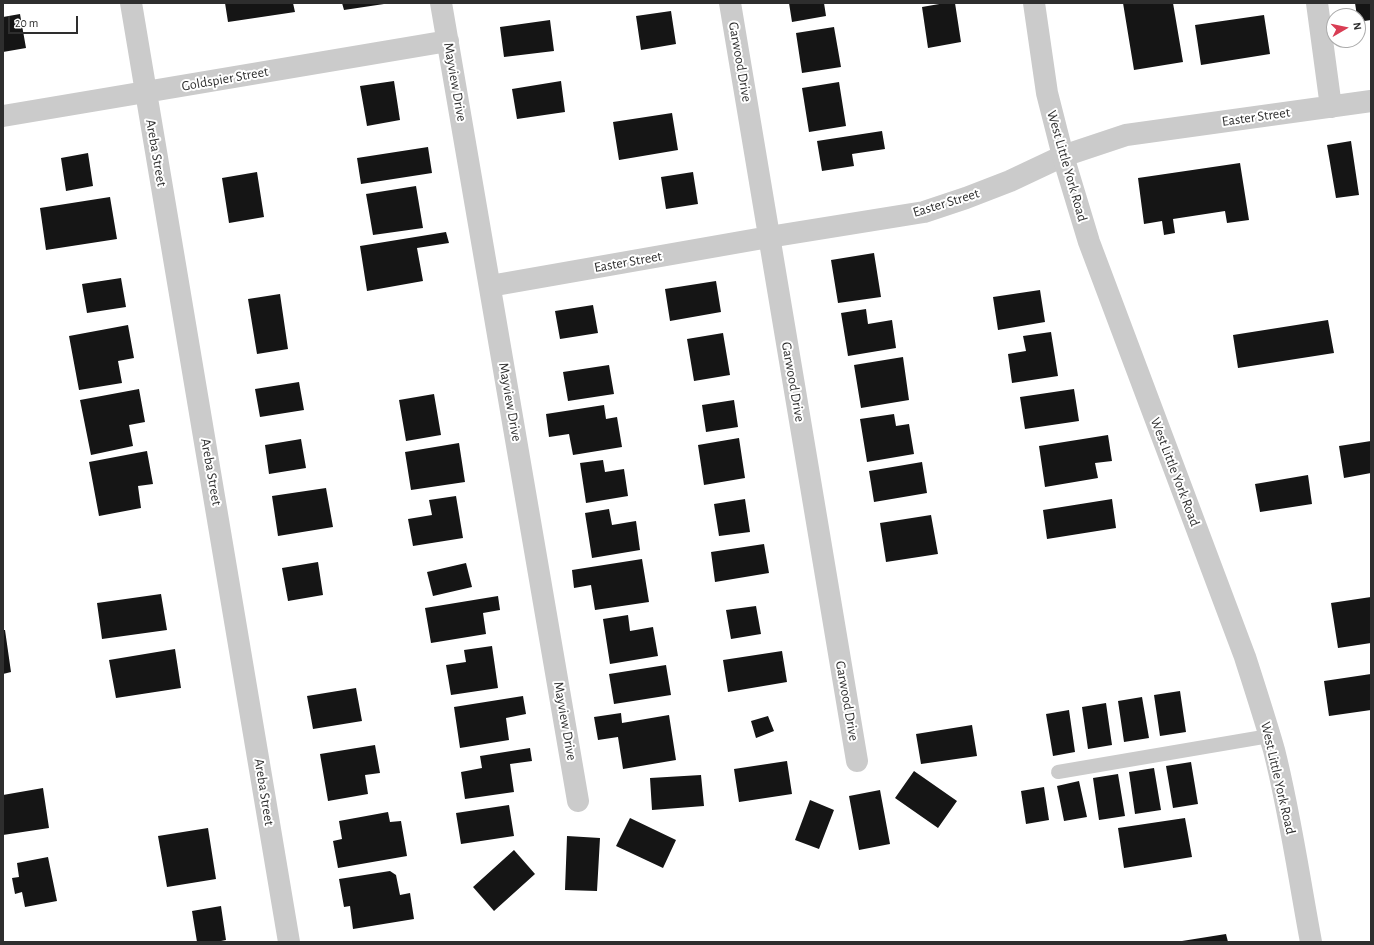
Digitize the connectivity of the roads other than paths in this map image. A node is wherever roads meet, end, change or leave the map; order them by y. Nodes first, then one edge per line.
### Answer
1 (131, 3) edge
2 (441, 3) edge
3 (730, 3) edge
4 (1034, 3) edge
5 (1316, 3) edge
6 (448, 41) junction
7 (146, 92) junction
8 (1371, 101) edge
9 (1331, 107) junction
10 (3, 116) edge
11 (1063, 156) junction
12 (769, 237) junction
13 (490, 286) junction
14 (1270, 736) junction
15 (857, 761) dead end
16 (1058, 772) dead end
17 (578, 801) dead end
18 (289, 942) edge
19 (1311, 942) edge

1 - 7 street, Areba Street
2 - 6 street, Mayview Drive
3 - 12 street, Garwood Drive
4 - 11 street, West Little York Road
5 - 9 street
6 - 7 street, Goldspier Street
6 - 13 street, Mayview Drive
7 - 10 street, Goldspier Street
7 - 18 street, Areba Street
8 - 9 street, Easter Street
9 - 11 street, Easter Street
11 - 12 street, Easter Street
11 - 14 street, West Little York Road
12 - 13 street, Easter Street
12 - 15 street, Garwood Drive
13 - 17 street, Mayview Drive
14 - 16 lane
14 - 19 street, West Little York Road

